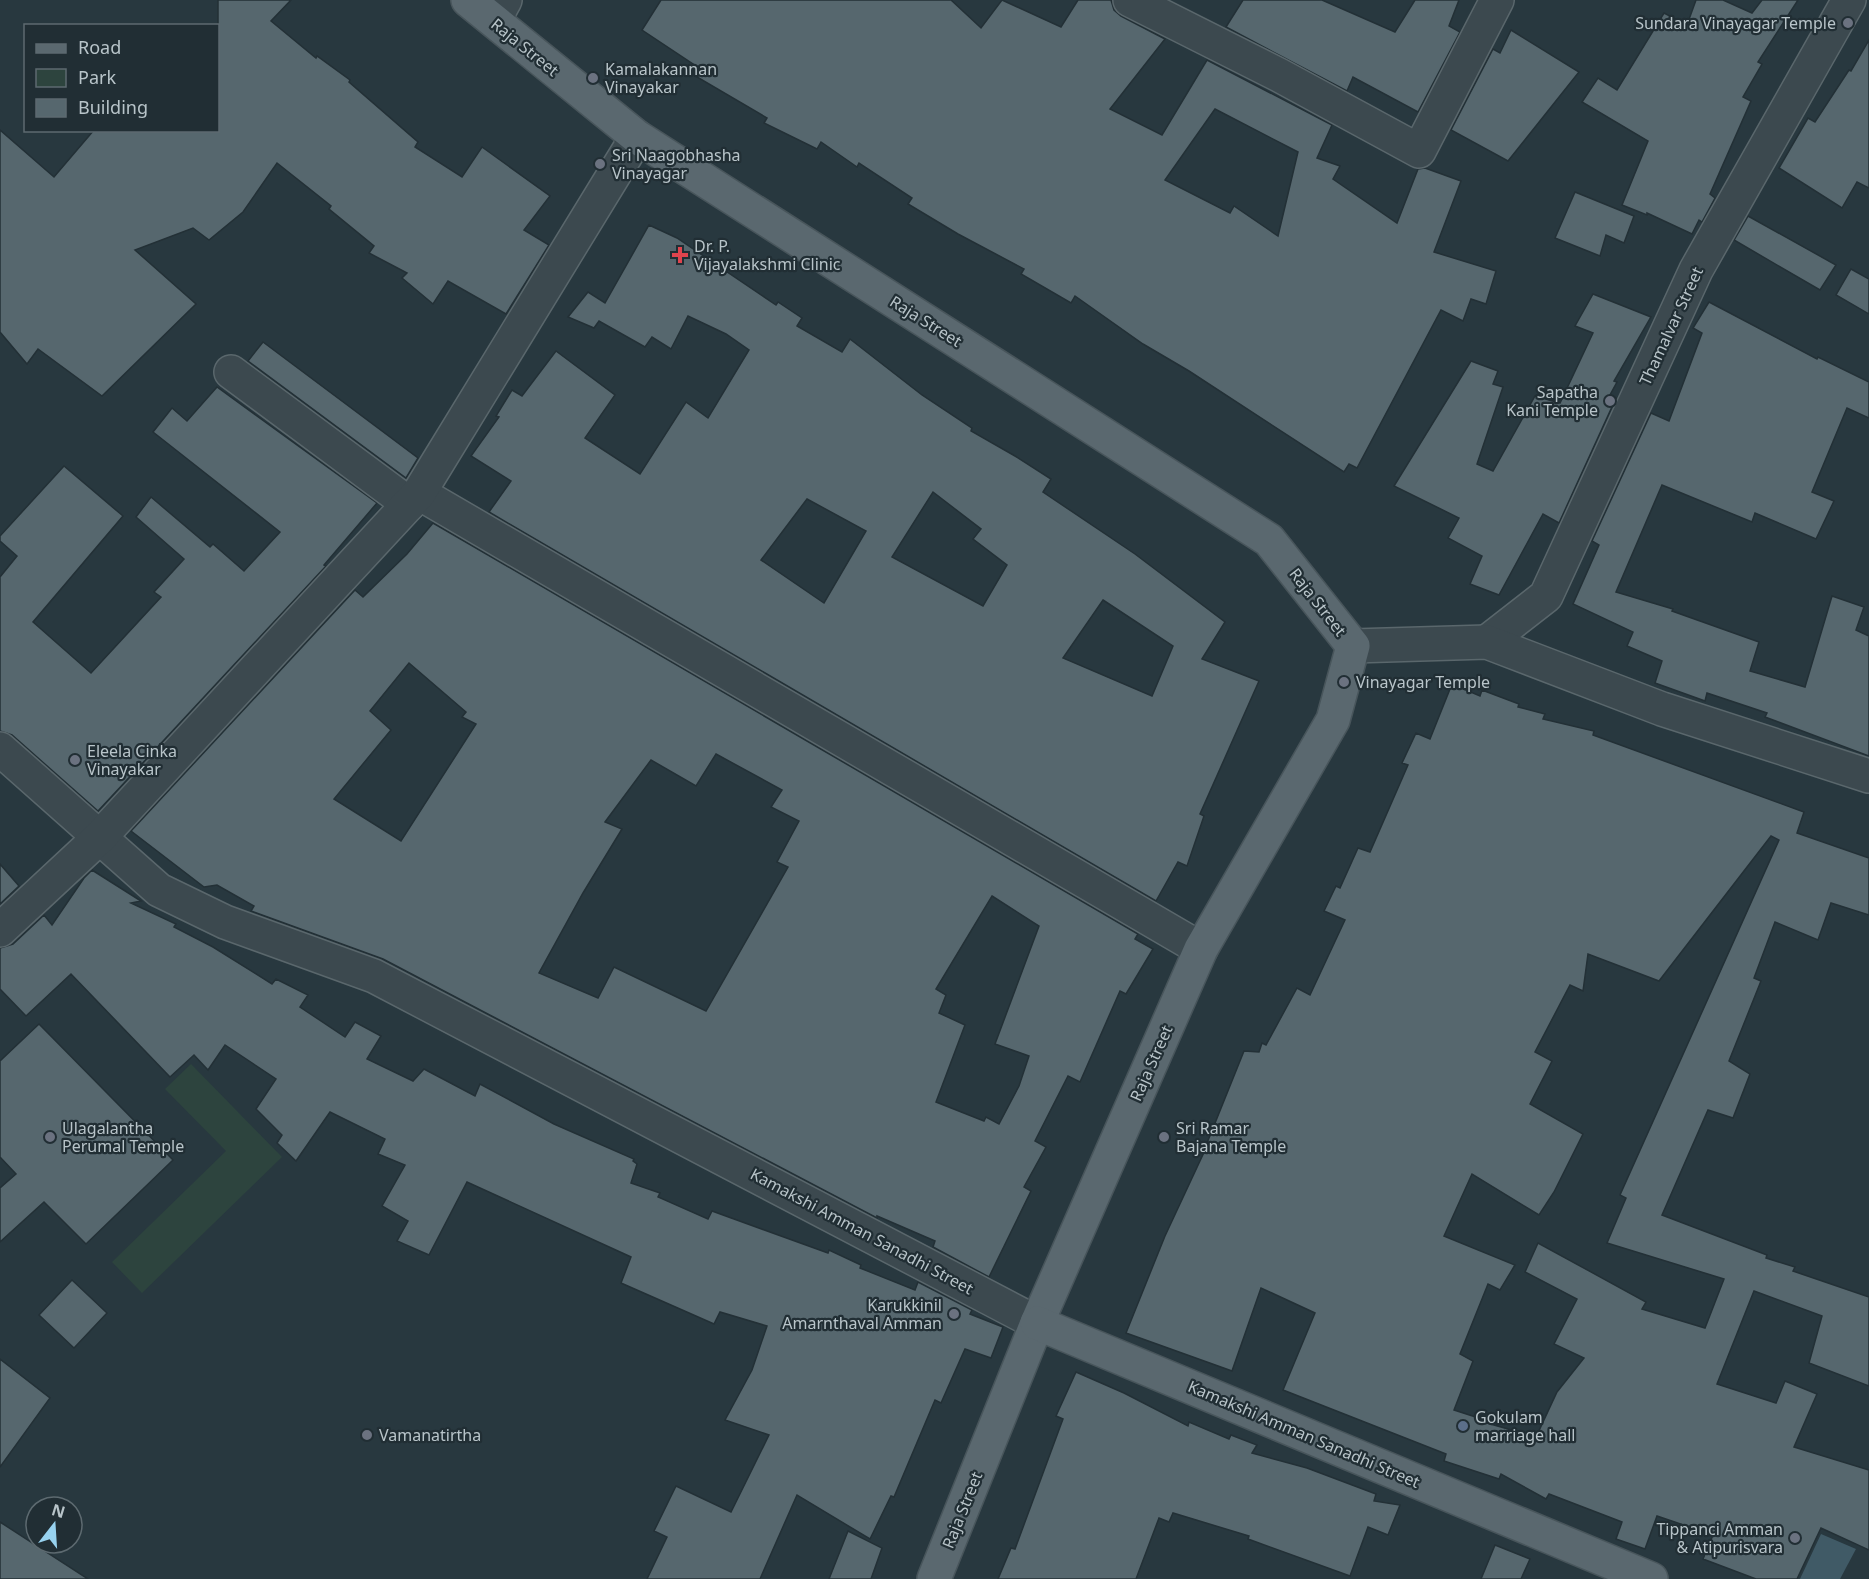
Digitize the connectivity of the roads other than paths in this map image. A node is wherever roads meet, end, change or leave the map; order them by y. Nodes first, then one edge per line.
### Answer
1 (468, 0) edge
2 (1497, 0) edge
3 (1849, 0) edge
4 (1137, 2) edge
5 (499, 10) edge
6 (637, 137) junction
7 (231, 372) dead end
8 (414, 499) junction
9 (1488, 642) junction
10 (1353, 646) junction
11 (0, 749) edge
12 (1869, 776) edge
13 (99, 837) junction
14 (0, 930) edge
15 (1201, 949) junction
16 (1037, 1323) junction
17 (934, 1579) edge
18 (1651, 1579) edge

1 - 5 main road, Raja Street
2 - 4 street
3 - 9 street, Thamalvar Street
5 - 6 main road, Raja Street
6 - 8 street
6 - 10 main road, Raja Street
7 - 8 street
8 - 13 street
8 - 15 street
9 - 10 street
9 - 12 street
10 - 15 main road, Raja Street
11 - 13 street, Kamakshi Amman Sanadhi Street
13 - 14 street
13 - 16 street, Kamakshi Amman Sanadhi Street
15 - 16 main road, Raja Street
16 - 17 main road, Raja Street
16 - 18 main road, Kamakshi Amman Sanadhi Street

